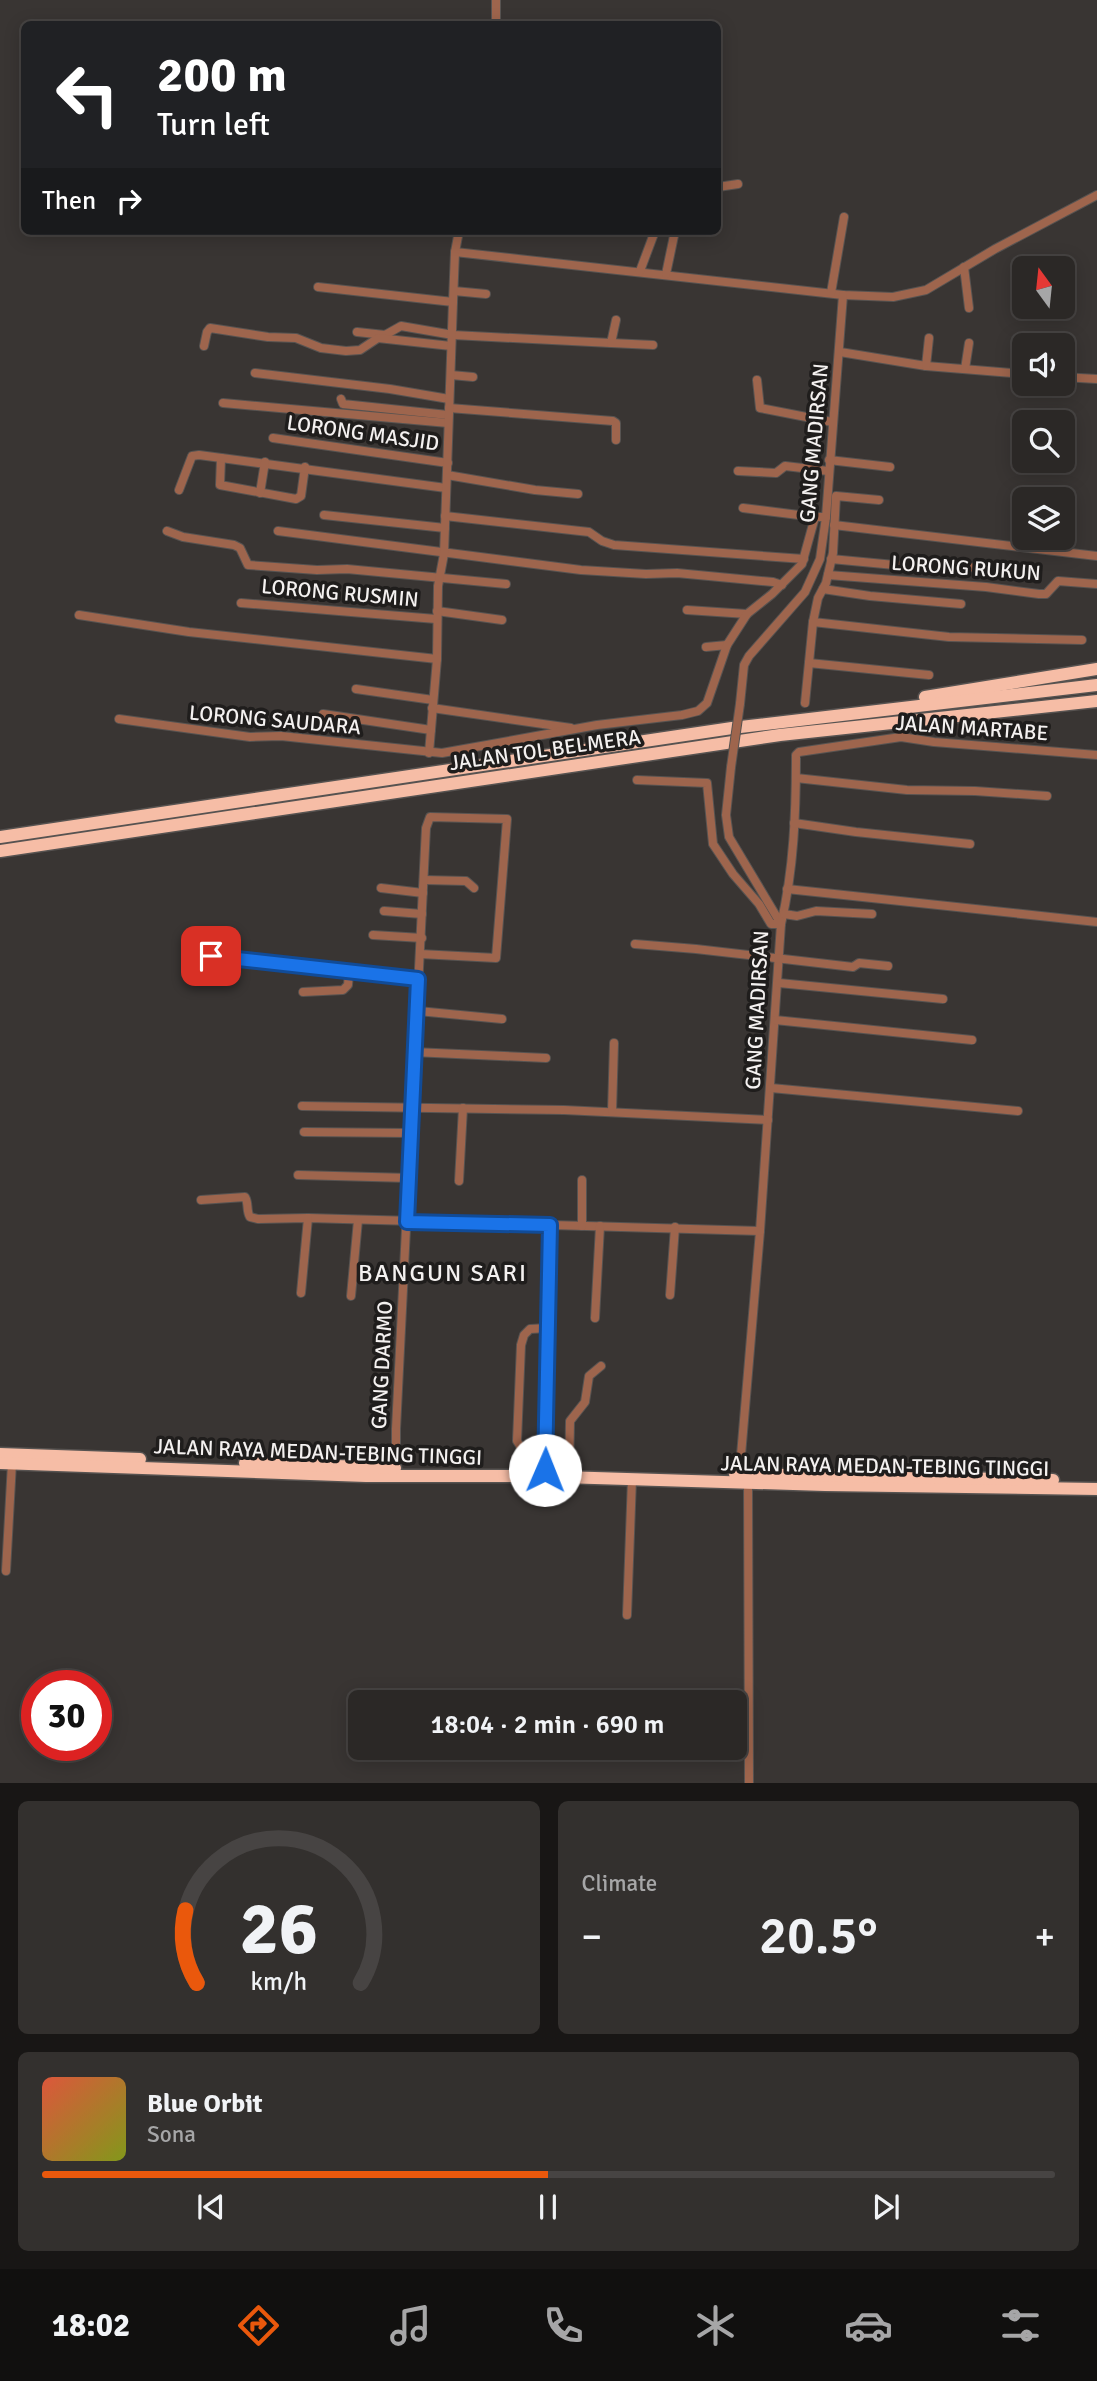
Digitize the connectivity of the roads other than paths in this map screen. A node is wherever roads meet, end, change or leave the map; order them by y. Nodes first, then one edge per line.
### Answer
1 (496, 0) edge
2 (496, 21) edge
3 (738, 184) dead end
4 (721, 187) edge
5 (1097, 195) edge
6 (844, 217) dead end
7 (458, 235) edge
8 (654, 235) edge
9 (674, 235) edge
10 (455, 252) junction
11 (964, 267) junction
12 (640, 271) junction
13 (666, 274) junction
14 (318, 287) dead end
15 (454, 291) junction
16 (831, 293) junction
17 (485, 294) dead end
18 (843, 295) junction
19 (453, 302) junction
20 (969, 308) dead end
21 (616, 320) dead end
22 (357, 332) dead end
23 (453, 335) junction
24 (929, 338) dead end
25 (969, 342) dead end
26 (611, 343) junction
27 (653, 345) dead end
28 (204, 346) dead end
29 (451, 346) junction
30 (840, 352) junction
31 (926, 366) junction
32 (965, 369) junction
33 (255, 373) dead end
34 (1012, 373) edge
35 (451, 375) junction
36 (473, 377) dead end
37 (1075, 378) edge
38 (1097, 379) edge
39 (757, 380) dead end
40 (341, 399) dead end
41 (223, 403) dead end
42 (449, 411) junction
43 (832, 422) junction
44 (273, 438) dead end
45 (616, 440) dead end
46 (221, 458) junction
47 (829, 460) junction
48 (265, 462) junction
49 (448, 463) junction
50 (305, 467) junction
51 (890, 467) dead end
52 (738, 471) dead end
53 (828, 471) junction
54 (447, 475) junction
55 (446, 488) junction
56 (179, 490) dead end
57 (260, 493) junction
58 (578, 494) dead end
59 (832, 496) junction
60 (879, 500) dead end
61 (743, 508) dead end
62 (324, 515) dead end
63 (445, 516) junction
64 (814, 517) junction
65 (826, 517) junction
66 (834, 525) junction
67 (445, 528) junction
68 (167, 531) dead end
69 (278, 531) dead end
70 (444, 554) junction
71 (1097, 556) edge
72 (804, 559) junction
73 (831, 559) junction
74 (1030, 573) dead end
75 (828, 575) junction
76 (439, 578) junction
77 (506, 584) dead end
78 (1097, 584) edge
79 (782, 585) junction
80 (823, 589) junction
81 (241, 603) dead end
82 (961, 604) dead end
83 (687, 610) dead end
84 (747, 614) junction
85 (79, 615) dead end
86 (437, 615) junction
87 (502, 620) dead end
88 (813, 622) junction
89 (1082, 639) dead end
90 (727, 645) junction
91 (706, 648) dead end
92 (437, 659) junction
93 (809, 663) junction
94 (1097, 668) edge
95 (929, 676) dead end
96 (1097, 685) edge
97 (356, 689) dead end
98 (1097, 701) edge
99 (805, 703) dead end
100 (433, 704) junction
101 (870, 710) junction
102 (323, 714) dead end
103 (119, 719) dead end
104 (576, 729) junction
105 (431, 730) junction
106 (429, 753) junction
107 (1097, 755) edge
108 (796, 778) junction
109 (637, 780) dead end
110 (1046, 796) dead end
111 (794, 823) junction
112 (0, 838) edge
113 (970, 844) dead end
114 (0, 851) edge
115 (424, 880) junction
116 (381, 888) dead end
117 (474, 888) dead end
118 (788, 889) junction
119 (423, 894) junction
120 (384, 911) dead end
121 (422, 914) junction
122 (784, 914) junction
123 (872, 914) dead end
124 (1097, 922) edge
125 (781, 924) junction
126 (373, 934) dead end
127 (422, 938) junction
128 (635, 944) dead end
129 (186, 953) dead end
130 (420, 954) junction
131 (780, 958) junction
132 (888, 966) dead end
133 (349, 972) junction
134 (418, 979) junction
135 (779, 984) junction
136 (303, 992) dead end
137 (943, 999) dead end
138 (418, 1011) junction
139 (502, 1019) dead end
140 (775, 1020) junction
141 (972, 1040) dead end
142 (614, 1043) dead end
143 (413, 1052) junction
144 (546, 1058) dead end
145 (771, 1088) junction
146 (302, 1107) dead end
147 (412, 1107) junction
148 (463, 1108) junction
149 (1018, 1111) dead end
150 (612, 1112) junction
151 (768, 1120) junction
152 (304, 1132) dead end
153 (411, 1133) junction
154 (298, 1175) dead end
155 (409, 1178) junction
156 (582, 1180) dead end
157 (459, 1181) dead end
158 (201, 1200) dead end
159 (308, 1218) junction
160 (358, 1220) junction
161 (407, 1222) junction
162 (550, 1225) junction
163 (582, 1226) junction
164 (600, 1226) junction
165 (675, 1227) junction
166 (760, 1231) junction
167 (301, 1293) dead end
168 (670, 1295) dead end
169 (351, 1296) dead end
170 (595, 1318) dead end
171 (548, 1328) junction
172 (601, 1366) dead end
173 (0, 1454) edge
174 (6, 1463) edge
175 (396, 1468) junction
176 (530, 1469) junction
177 (545, 1470) junction
178 (569, 1474) junction
179 (632, 1479) junction
180 (742, 1480) junction
181 (1097, 1481) edge
182 (1097, 1489) edge
183 (6, 1571) dead end
184 (627, 1615) dead end
185 (749, 1783) edge

1 - 2 street
3 - 4 street
5 - 11 street
6 - 16 street
7 - 10 street
8 - 12 street
9 - 13 street
10 - 12 street
10 - 15 street
11 - 18 street
11 - 20 street
12 - 13 street
13 - 16 street
14 - 19 street
15 - 17 street
15 - 19 street
16 - 18 street
18 - 30 street, GANG MADIRSAN
19 - 23 street
21 - 26 street
22 - 23 street
23 - 26 street
23 - 29 street
24 - 31 street
25 - 32 street
26 - 27 street
28 - 29 street
29 - 35 street
30 - 31 street
30 - 43 street, GANG MADIRSAN
31 - 32 street
32 - 34 street
33 - 42 street
35 - 36 street
35 - 42 street
37 - 38 street
39 - 43 street
40 - 42 street
41 - 42 street
42 - 45 street
42 - 49 street
43 - 47 street, GANG MADIRSAN
44 - 49 street, LORONG MASJID
46 - 48 street
46 - 56 street
46 - 57 street
47 - 51 street
47 - 53 street, GANG MADIRSAN
48 - 50 street
48 - 57 street
49 - 54 street
50 - 55 street
50 - 57 street
52 - 53 street
53 - 59 street, GANG MADIRSAN
54 - 55 street
54 - 58 street
55 - 63 street
59 - 60 street
59 - 65 street, GANG MADIRSAN
59 - 66 street
61 - 64 street
62 - 67 street
63 - 67 street
63 - 72 street
64 - 65 street
64 - 72 street
65 - 125 street, GANG MADIRSAN, bridge
66 - 71 street
66 - 73 street
67 - 70 street
68 - 76 street
69 - 70 street
70 - 76 street
70 - 79 street
72 - 79 street
73 - 74 street
73 - 75 street
75 - 78 street, LORONG RUKUN
75 - 80 street
76 - 77 street
76 - 86 street
79 - 84 street
80 - 82 street
80 - 88 street
81 - 86 street, LORONG RUSMIN
83 - 84 street
84 - 90 street
85 - 92 street
86 - 87 street, LORONG RUSMIN
86 - 92 street
88 - 89 street
88 - 93 street
90 - 91 street
90 - 104 street
92 - 100 street
93 - 95 street
93 - 99 street
94 - 101 highway
96 - 101 highway
97 - 100 street
98 - 114 highway, JALAN TOL BELMERA
100 - 104 street
100 - 105 street
101 - 112 highway, JALAN TOL BELMERA
102 - 105 street
103 - 106 street, LORONG SAUDARA
104 - 106 street, LORONG SAUDARA
105 - 106 street
107 - 108 street, JALAN MARTABE
108 - 110 street
108 - 111 street, JALAN MARTABE
109 - 125 street
111 - 113 street
111 - 118 street, JALAN MARTABE
115 - 117 street
115 - 119 street, GANG DARMO
115 - 130 street, GANG DARMO
116 - 119 street
118 - 122 street, JALAN MARTABE
118 - 124 street
119 - 121 street, GANG DARMO
120 - 121 street
121 - 127 street, GANG DARMO
122 - 123 street
122 - 125 street, JALAN MARTABE
125 - 131 street, GANG MADIRSAN
126 - 127 street
127 - 130 street, GANG DARMO
128 - 131 street
129 - 133 street
130 - 134 street, GANG DARMO
131 - 132 street
131 - 135 street, GANG MADIRSAN
133 - 134 street
133 - 136 street
134 - 138 street, GANG DARMO
135 - 137 street
135 - 140 street, GANG MADIRSAN
138 - 139 street
138 - 143 street, GANG DARMO
140 - 141 street
140 - 145 street, GANG MADIRSAN
142 - 150 street
143 - 144 street
143 - 147 street, GANG DARMO
145 - 149 street
145 - 151 street, GANG MADIRSAN
146 - 147 street
147 - 148 street
147 - 153 street, GANG DARMO
148 - 150 street
148 - 157 street
150 - 151 street
151 - 166 street, GANG MADIRSAN
152 - 153 street
153 - 155 street, GANG DARMO
154 - 155 street
155 - 161 street, GANG DARMO
156 - 163 street
158 - 159 street
159 - 160 street
159 - 167 street
160 - 161 street
160 - 169 street
161 - 162 street
161 - 175 street, GANG DARMO
162 - 163 street
162 - 171 street
163 - 164 street
164 - 165 street
164 - 170 street
165 - 166 street
165 - 168 street
166 - 180 street, GANG MADIRSAN
171 - 176 street
171 - 177 street
172 - 178 street
173 - 175 highway, JALAN RAYA MEDAN-TEBING TINGGI
174 - 178 highway, JALAN RAYA MEDAN-TEBING TINGGI
174 - 183 street
175 - 176 highway, JALAN RAYA MEDAN-TEBING TINGGI
176 - 177 highway, JALAN RAYA MEDAN-TEBING TINGGI
177 - 178 highway, JALAN RAYA MEDAN-TEBING TINGGI
178 - 179 highway, JALAN RAYA MEDAN-TEBING TINGGI
178 - 180 highway, JALAN RAYA MEDAN-TEBING TINGGI
179 - 180 highway, JALAN RAYA MEDAN-TEBING TINGGI
179 - 184 street
180 - 181 highway, JALAN RAYA MEDAN-TEBING TINGGI
180 - 182 highway, JALAN RAYA MEDAN-TEBING TINGGI
180 - 185 street, GANG MADIRSAN

